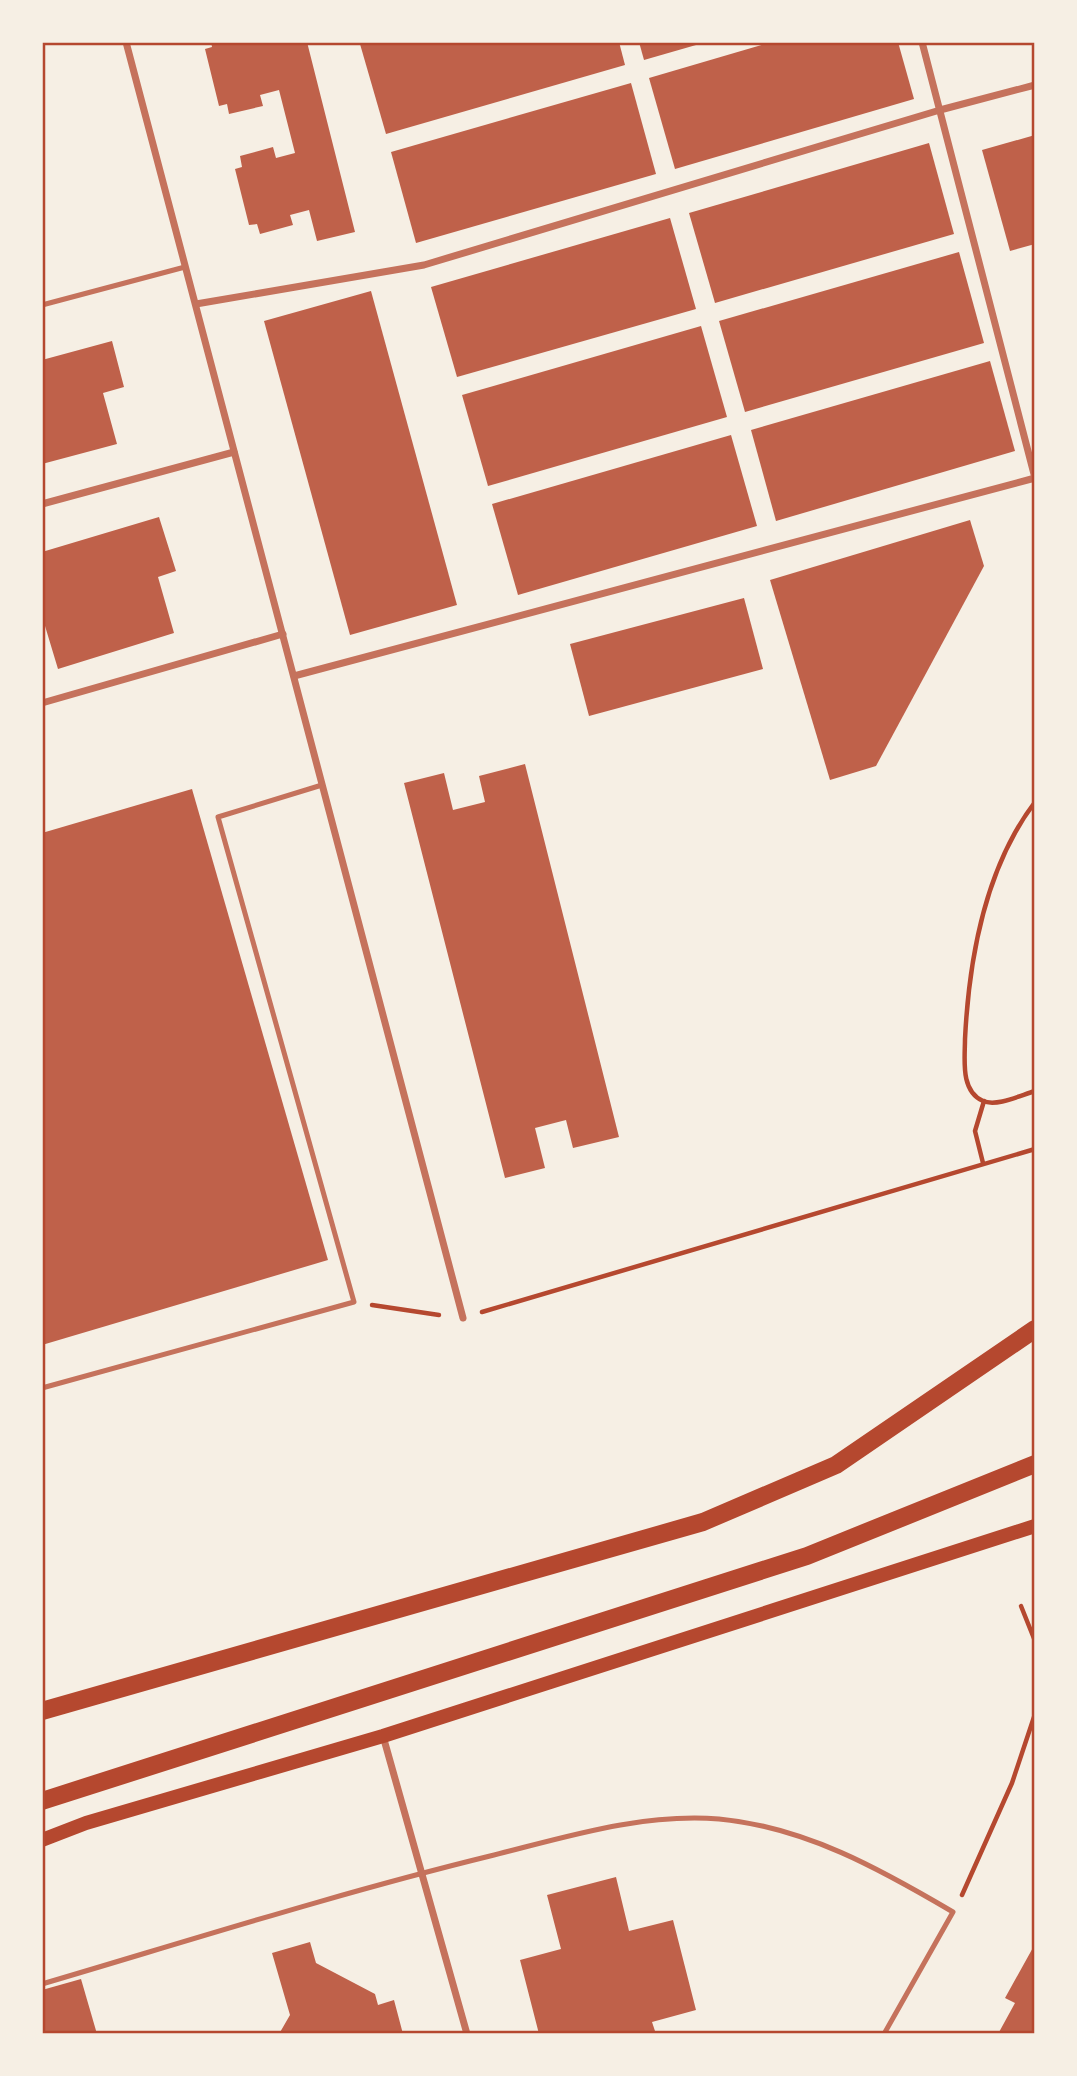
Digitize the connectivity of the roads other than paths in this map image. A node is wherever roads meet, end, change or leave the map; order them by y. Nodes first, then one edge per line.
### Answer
1 (126, 42) edge
2 (922, 42) edge
3 (1035, 85) edge
4 (940, 110) junction
5 (185, 267) junction
6 (196, 304) junction
7 (42, 305) edge
8 (234, 452) junction
9 (42, 504) edge
10 (283, 634) junction
11 (294, 676) junction
12 (42, 703) edge
13 (322, 785) junction
14 (463, 1318) road end
15 (1035, 1329) edge
16 (42, 1388) edge
17 (1035, 1464) edge
18 (1035, 1526) edge
19 (42, 1712) edge
20 (383, 1737) junction
21 (42, 1801) edge
22 (42, 1840) edge
23 (422, 1873) junction
24 (42, 1984) edge
25 (467, 2034) edge
26 (884, 2034) edge

1 - 5 street
2 - 4 street
3 - 4 street
4 - 6 street
4 - 11 street
5 - 6 street
5 - 7 lane
6 - 8 street
8 - 9 street
8 - 10 street
10 - 11 street
10 - 12 street
11 - 13 street
13 - 14 street
13 - 16 lane
15 - 19 main road
17 - 21 main road
18 - 20 main road
20 - 22 main road
20 - 23 street
23 - 24 lane
23 - 25 street
23 - 26 lane

